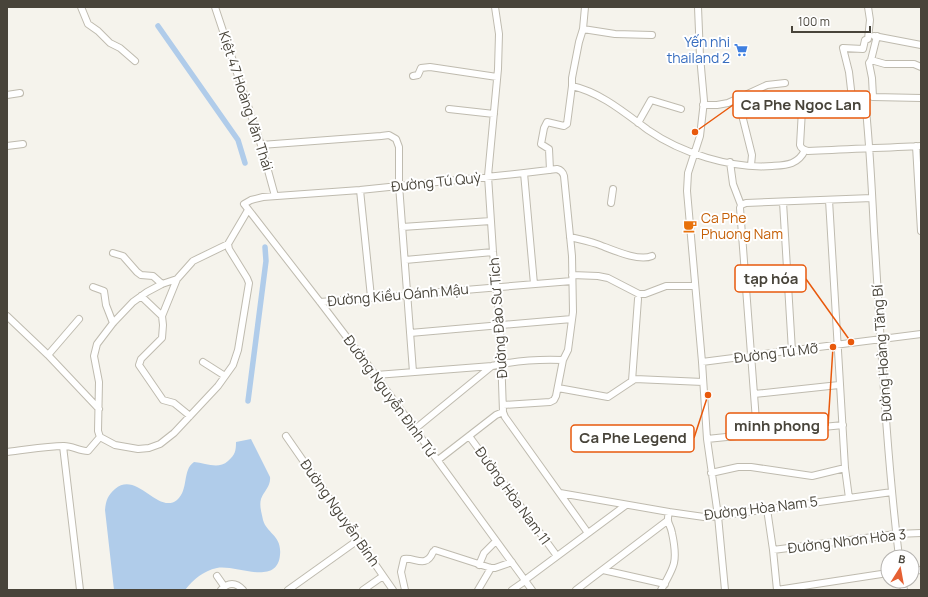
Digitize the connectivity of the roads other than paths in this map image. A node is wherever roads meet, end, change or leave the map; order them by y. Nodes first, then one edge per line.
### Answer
1 (81, 7) edge
2 (215, 7) edge
3 (496, 7) edge
4 (585, 7) edge
5 (698, 7) edge
6 (868, 7) edge
7 (583, 29) junction
8 (652, 35) dead end
9 (869, 35) junction
10 (877, 36) junction
11 (921, 45) edge
12 (871, 60) junction
13 (136, 61) dead end
14 (921, 67) edge
15 (413, 76) dead end
16 (497, 77) junction
17 (785, 84) dead end
18 (572, 86) junction
19 (20, 93) dead end
20 (7, 95) edge
21 (921, 98) edge
22 (738, 99) junction
23 (703, 105) junction
24 (854, 107) junction
25 (449, 109) dead end
26 (680, 109) dead end
27 (494, 114) junction
28 (638, 123) junction
29 (22, 144) dead end
30 (261, 145) junction
31 (7, 146) edge
32 (919, 146) edge
33 (869, 148) junction
34 (806, 151) junction
35 (694, 152) junction
36 (730, 162) junction
37 (751, 165) junction
38 (550, 170) junction
39 (524, 173) junction
40 (488, 176) junction
41 (399, 186) junction
42 (613, 189) dead end
43 (360, 190) junction
44 (275, 196) junction
45 (872, 198) junction
46 (829, 200) junction
47 (783, 202) junction
48 (611, 203) dead end
49 (740, 205) junction
50 (246, 207) junction
51 (491, 221) junction
52 (402, 227) junction
53 (921, 231) edge
54 (570, 237) junction
55 (228, 244) junction
56 (493, 252) junction
57 (113, 253) dead end
58 (652, 256) dead end
59 (404, 260) junction
60 (572, 278) junction
61 (177, 279) junction
62 (162, 284) junction
63 (534, 284) junction
64 (695, 286) junction
65 (93, 287) dead end
66 (496, 287) junction
67 (407, 294) junction
68 (141, 296) junction
69 (370, 297) junction
70 (638, 299) dead end
71 (320, 302) junction
72 (7, 316) edge
73 (162, 316) junction
74 (572, 318) junction
75 (78, 319) dead end
76 (113, 323) junction
77 (500, 325) junction
78 (410, 333) junction
79 (921, 334) edge
80 (880, 338) junction
81 (837, 345) junction
82 (792, 351) junction
83 (48, 355) junction
84 (750, 356) junction
85 (563, 360) junction
86 (203, 362) dead end
87 (702, 362) junction
88 (502, 364) junction
89 (492, 366) junction
90 (414, 372) junction
91 (376, 375) junction
92 (225, 376) junction
93 (632, 381) junction
94 (703, 382) junction
95 (839, 385) junction
96 (558, 388) junction
97 (754, 394) junction
98 (503, 405) junction
99 (99, 409) junction
100 (503, 412) junction
101 (190, 416) junction
102 (843, 426) junction
103 (415, 429) junction
104 (757, 434) junction
105 (286, 436) dead end
106 (469, 436) junction
107 (100, 437) junction
108 (707, 439) junction
109 (63, 446) junction
110 (7, 452) edge
111 (438, 460) junction
112 (845, 468) junction
113 (711, 473) junction
114 (892, 492) junction
115 (560, 493) junction
116 (849, 498) junction
117 (626, 505) junction
118 (767, 509) junction
119 (669, 512) junction
120 (718, 516) junction
121 (667, 521) junction
122 (588, 533) junction
123 (921, 533) edge
124 (896, 534) junction
125 (358, 540) junction
126 (496, 540) junction
127 (898, 549) edge
128 (773, 550) junction
129 (557, 556) junction
130 (512, 562) junction
131 (479, 565) junction
132 (491, 568) junction
133 (603, 570) junction
134 (880, 574) edge
135 (217, 576) dead end
136 (383, 576) junction
137 (525, 580) junction
138 (663, 587) edge
139 (223, 588) edge
140 (80, 590) edge
141 (243, 590) edge
142 (288, 590) edge
143 (363, 590) edge
144 (393, 590) edge
145 (405, 590) edge
146 (478, 590) edge
147 (512, 590) edge
148 (532, 590) edge
149 (576, 590) edge
150 (725, 590) edge
151 (777, 590) edge

1 - 13 street
2 - 30 street, Kiệt 47 Hoàng Văn Thái
3 - 16 street, Đường Đào Sư Tích
4 - 7 street
5 - 23 street
6 - 9 street
7 - 8 street
7 - 18 street
9 - 10 street
9 - 24 street
10 - 11 street
10 - 12 street
12 - 14 street
12 - 21 street
15 - 16 street
16 - 27 street, Đường Đào Sư Tích
17 - 22 street
18 - 28 street
18 - 38 street
19 - 20 street
22 - 23 street
22 - 37 street
23 - 35 street
24 - 33 street, Đường Hoàng Tăng Bí
24 - 34 street
25 - 27 street
26 - 28 street
27 - 40 street, Đường Đào Sư Tích
28 - 35 street
29 - 31 street
30 - 41 street
30 - 44 street, Kiệt 47 Hoàng Văn Thái
32 - 33 street
32 - 53 street
33 - 34 street
33 - 45 street, Đường Hoàng Tăng Bí
34 - 37 street
35 - 36 street
35 - 64 street
36 - 37 street
36 - 49 street
38 - 39 street, Đường Tú Quỳ
38 - 54 street
39 - 40 street, Đường Tú Quỳ
39 - 63 street
40 - 41 street, Đường Tú Quỳ
40 - 51 street, Đường Đào Sư Tích
41 - 43 street, Đường Tú Quỳ
41 - 52 street
42 - 48 street
43 - 44 street, Đường Tú Quỳ
43 - 69 street
44 - 50 street, Đường Tú Quỳ
45 - 46 street
45 - 80 street, Đường Hoàng Tăng Bí
46 - 47 street
46 - 81 street
47 - 49 street
47 - 82 street
49 - 84 street
50 - 55 street
50 - 71 street, Đường Nguyễn Đình Tứ
51 - 52 street
51 - 56 street, Đường Đào Sư Tích
52 - 59 street
54 - 58 street
54 - 60 street
55 - 61 street
55 - 92 street
56 - 59 street
56 - 66 street, Đường Đào Sư Tích
57 - 62 street
59 - 67 street
60 - 63 street, Đường Kiều Oánh Mậu
60 - 64 street, Đường Kiều Oánh Mậu
60 - 74 street
61 - 62 street
61 - 73 street
62 - 68 street
63 - 66 street, Đường Kiều Oánh Mậu
64 - 87 street
65 - 76 street
66 - 67 street, Đường Kiều Oánh Mậu
66 - 77 street, Đường Đào Sư Tích
67 - 69 street, Đường Kiều Oánh Mậu
67 - 78 street
68 - 73 street
68 - 76 street
69 - 71 street, Đường Kiều Oánh Mậu
70 - 93 street
71 - 91 street, Đường Nguyễn Đình Tứ
72 - 83 street
73 - 101 street
74 - 77 street
74 - 85 street
75 - 83 street
76 - 99 street
77 - 78 street
77 - 88 street, Đường Đào Sư Tích
78 - 90 street
79 - 80 street, Đường Tú Mỡ
80 - 81 street, Đường Tú Mỡ
80 - 114 street, Đường Hoàng Tăng Bí
81 - 82 street, Đường Tú Mỡ
81 - 95 street
82 - 84 street, Đường Tú Mỡ
83 - 99 street
84 - 87 street, Đường Tú Mỡ
84 - 97 street
85 - 88 street
85 - 96 street
86 - 92 street
87 - 94 street
88 - 89 street
88 - 98 street, Đường Đào Sư Tích
89 - 90 street
89 - 103 street
90 - 91 street
91 - 103 street, Đường Nguyễn Đình Tứ
92 - 101 street
93 - 94 street
93 - 96 street
94 - 108 street
95 - 97 street
95 - 102 street
96 - 98 street
97 - 104 street
98 - 100 street, Đường Đào Sư Tích
99 - 107 street
100 - 106 street
100 - 115 street
101 - 107 street
102 - 104 street
102 - 112 street
103 - 111 street, Đường Nguyễn Đình Tứ
104 - 108 street
105 - 125 street, Đường Nguyễn Bính
106 - 111 street
106 - 129 street, Đường Hòa Nam 11
107 - 109 street
108 - 113 street
109 - 110 street
109 - 140 street
111 - 126 street, Đường Nguyễn Đình Tứ
112 - 113 street
112 - 116 street
113 - 120 street
114 - 116 street, Đường Hòa Nam 5
114 - 124 street, Đường Hoàng Tăng Bí
115 - 117 street, Đường Hòa Nam 5
115 - 122 street
116 - 118 street, Đường Hòa Nam 5
117 - 119 street, Đường Hòa Nam 5
117 - 122 street
118 - 120 street, Đường Hòa Nam 5
118 - 128 street
119 - 120 street, Đường Hòa Nam 5
119 - 121 street
120 - 150 street
121 - 133 street
121 - 138 street
122 - 129 street
123 - 124 street, Đường Nhơn Hòa 3
124 - 127 street, Đường Hoàng Tăng Bí
124 - 128 street, Đường Nhơn Hòa 3
125 - 136 street, Đường Nguyễn Bính
125 - 142 street
126 - 130 street, Đường Nguyễn Đình Tứ
126 - 131 street
128 - 151 street
129 - 137 street
130 - 132 street
130 - 137 street, Đường Nguyễn Đình Tứ
131 - 132 street
131 - 145 street
132 - 146 street
133 - 138 street
133 - 149 street
134 - 151 street
135 - 139 street
136 - 143 street
136 - 144 street, Đường Nguyễn Bính
137 - 147 street
137 - 148 street, Đường Nguyễn Đình Tứ
139 - 141 street

